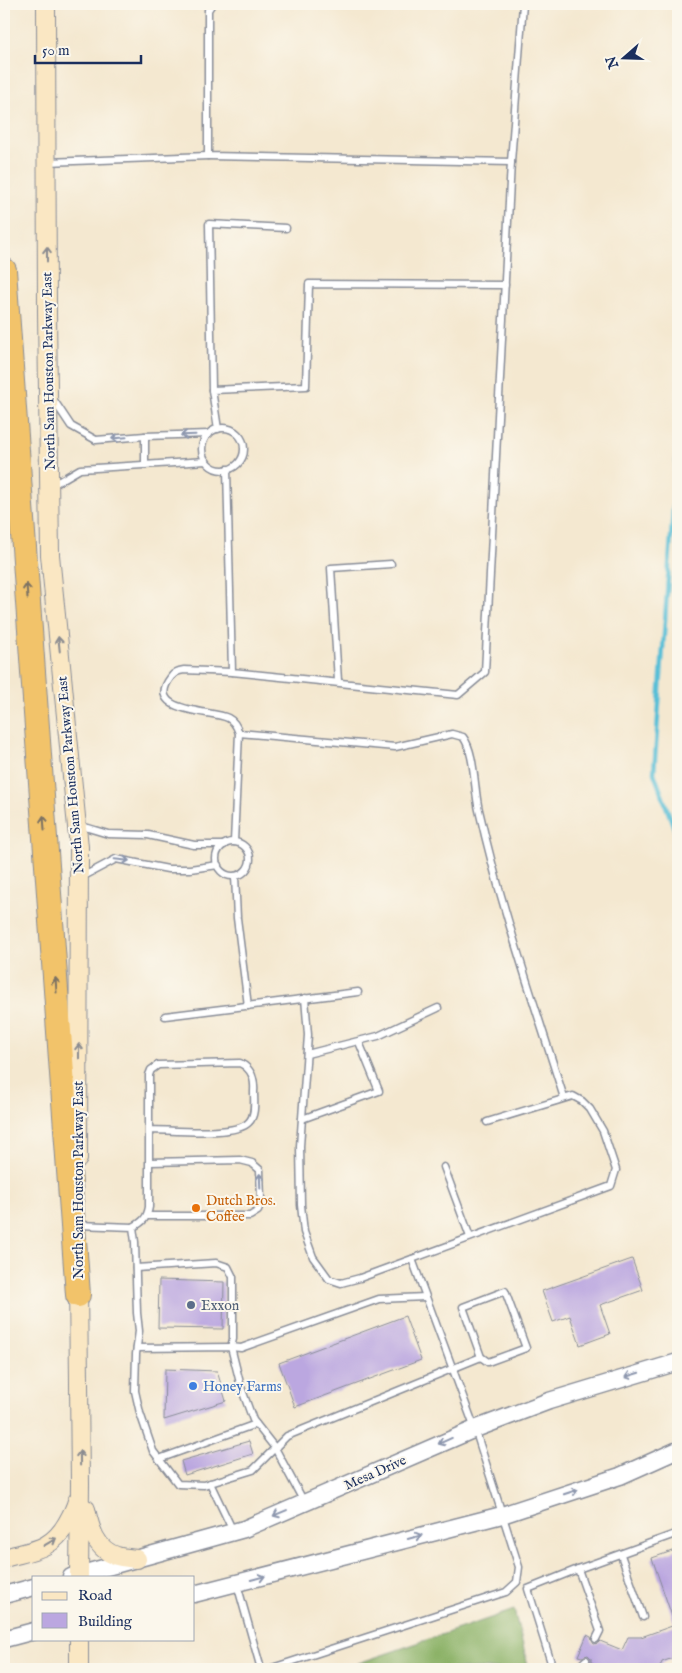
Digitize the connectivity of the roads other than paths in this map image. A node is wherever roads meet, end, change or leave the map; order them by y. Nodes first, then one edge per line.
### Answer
1 (46, 4) edge
2 (523, 4) edge
3 (210, 6) edge
4 (208, 156) junction
5 (47, 162) junction
6 (511, 162) junction
7 (286, 228) dead end
8 (4, 270) edge
9 (505, 285) junction
10 (212, 390) junction
11 (48, 393) junction
12 (218, 429) junction
13 (209, 434) junction
14 (145, 436) junction
15 (206, 461) junction
16 (145, 465) junction
17 (227, 469) junction
18 (50, 487) junction
19 (392, 564) dead end
20 (232, 672) junction
21 (338, 682) junction
22 (239, 733) junction
23 (77, 825) junction
24 (234, 842) junction
25 (224, 844) junction
26 (218, 865) junction
27 (235, 876) junction
28 (79, 879) junction
29 (358, 992) dead end
30 (305, 998) junction
31 (248, 1006) junction
32 (438, 1008) dead end
33 (165, 1016) dead end
34 (359, 1042) junction
35 (306, 1054) junction
36 (564, 1098) junction
37 (302, 1119) junction
38 (487, 1122) dead end
39 (150, 1130) junction
40 (150, 1162) junction
41 (444, 1168) dead end
42 (147, 1216) junction
43 (78, 1225) junction
44 (133, 1228) junction
45 (470, 1237) junction
46 (412, 1258) junction
47 (136, 1268) junction
48 (78, 1295) junction
49 (425, 1297) junction
50 (231, 1347) junction
51 (137, 1348) junction
52 (481, 1357) junction
53 (678, 1362) edge
54 (452, 1369) junction
55 (256, 1424) junction
56 (475, 1429) junction
57 (275, 1448) junction
58 (678, 1450) edge
59 (159, 1459) junction
60 (210, 1483) junction
61 (80, 1484) junction
62 (304, 1503) junction
63 (502, 1515) junction
64 (234, 1532) junction
65 (678, 1533) edge
66 (620, 1555) junction
67 (4, 1558) edge
68 (137, 1559) junction
69 (578, 1568) junction
70 (77, 1576) edge
71 (517, 1582) junction
72 (237, 1584) junction
73 (32, 1588) edge
74 (528, 1589) junction
75 (195, 1594) edge
76 (4, 1595) edge
77 (642, 1617) dead end
78 (32, 1632) edge
79 (4, 1639) edge
80 (596, 1639) dead end
81 (79, 1640) edge
82 (586, 1660) dead end
83 (79, 1669) edge
84 (261, 1669) edge
85 (269, 1669) edge
86 (553, 1669) edge
87 (576, 1669) edge

1 - 5 main road, North Sam Houston Parkway East
2 - 6 lane
3 - 4 lane
4 - 5 lane
4 - 6 lane
11 -> 5 main road, North Sam Houston Parkway East
6 - 9 lane
7 - 10 lane
48 -> 8 highway
9 - 10 lane
9 - 21 lane
10 - 12 lane
14 -> 11 lane
11 - 18 main road, North Sam Houston Parkway East
12 - 13 lane
12 - 17 lane
13 -> 14 lane
13 - 15 lane
14 - 16 lane
15 - 16 lane
15 - 17 lane
16 - 18 lane
17 - 20 lane
23 -> 18 main road, North Sam Houston Parkway East
19 - 21 lane
20 - 21 lane
20 - 22 lane
22 - 24 lane
22 - 36 lane
23 - 25 lane
23 - 28 main road, North Sam Houston Parkway East
24 - 25 lane
24 - 27 lane
25 - 26 lane
26 - 27 lane
28 -> 26 lane
27 - 31 lane
43 -> 28 main road, North Sam Houston Parkway East
29 - 30 lane
30 - 31 lane
30 - 35 lane
31 - 33 lane
32 - 34 lane
34 - 35 lane
34 - 37 lane
35 - 37 lane
36 - 38 lane
36 - 45 lane
37 - 46 lane
39 - 39 lane
39 - 40 lane
40 - 42 lane
42 -> 40 lane
41 - 45 lane
42 - 44 lane
43 - 44 lane
43 - 48 main road, North Sam Houston Parkway East
44 - 47 lane
45 - 46 lane
46 - 49 lane
47 - 50 lane
47 - 51 lane
61 -> 48 main road, North Sam Houston Parkway East
49 - 50 lane
49 - 54 lane
50 - 51 lane
50 - 55 lane
51 - 59 lane
52 - 52 lane
52 - 54 lane
53 -> 56 street, Mesa Drive
54 - 56 lane
54 - 57 lane
55 - 57 lane
55 - 59 lane
56 -> 62 street, Mesa Drive
56 - 63 lane
57 - 60 lane
57 - 62 lane
63 -> 58 street
59 - 60 lane
60 - 64 lane
67 -> 61 main road
61 - 68 main road
61 - 70 main road, North Sam Houston Parkway East
62 -> 64 street, Mesa Drive
63 - 71 lane
72 -> 63 street
64 - 68 street, Mesa Drive
65 - 66 lane
66 - 69 lane
66 - 77 lane
68 - 70 street, Mesa Drive
69 - 74 lane
69 - 80 lane
71 - 74 lane
71 - 85 lane
72 - 75 street
72 - 84 lane
73 - 76 street
74 - 86 lane
78 - 79 street
81 - 83 main road
82 - 87 lane

